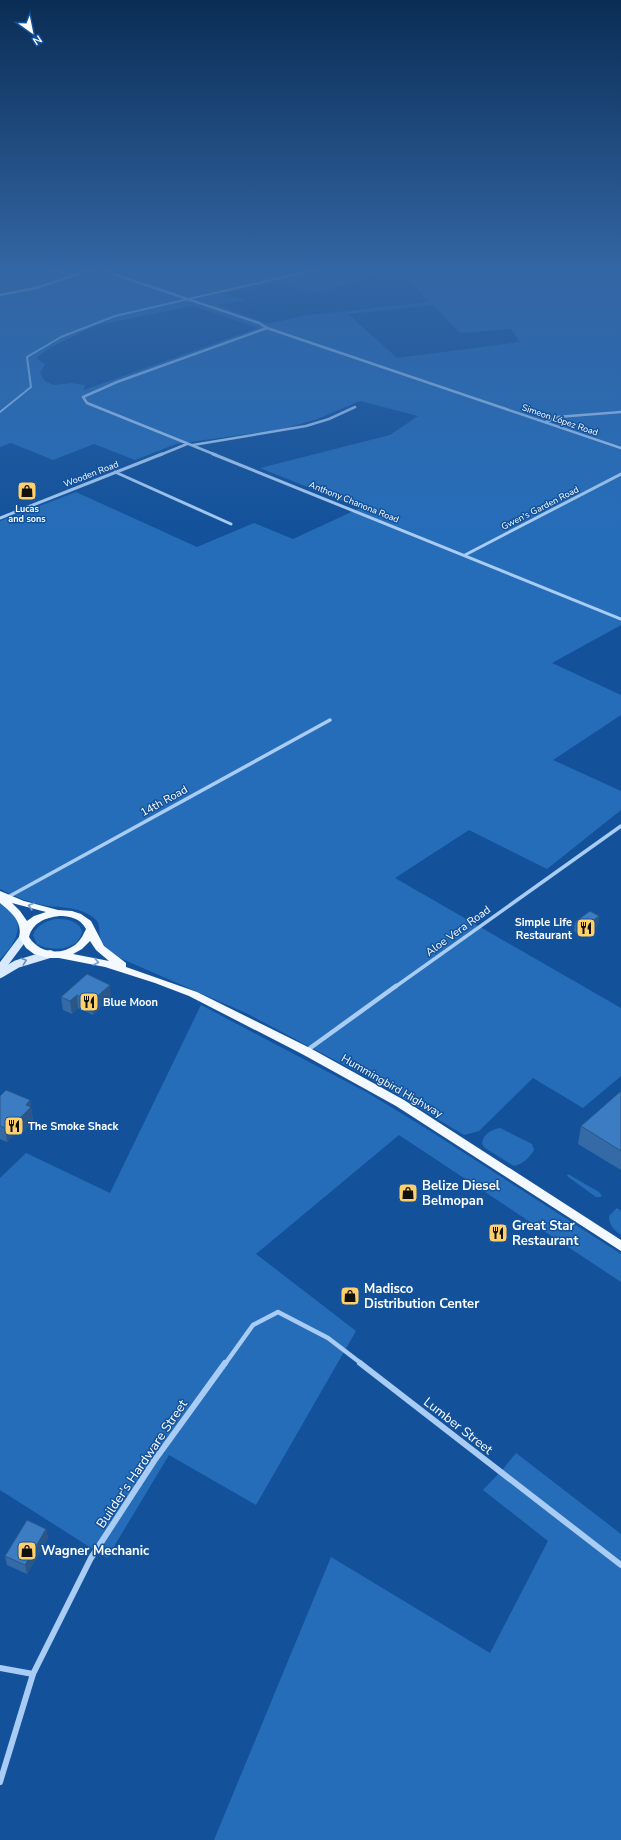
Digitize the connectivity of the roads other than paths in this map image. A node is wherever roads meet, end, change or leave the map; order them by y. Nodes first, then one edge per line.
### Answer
1 (192, 355) edge
2 (347, 355) edge
3 (355, 407) dead end
4 (621, 412) edge
5 (546, 422) junction
6 (187, 444) junction
7 (192, 446) junction
8 (621, 448) edge
9 (116, 472) junction
10 (621, 474) edge
11 (0, 518) edge
12 (232, 524) dead end
13 (464, 555) junction
14 (621, 620) edge
15 (330, 720) dead end
16 (621, 826) edge
17 (3, 897) edge
18 (64, 913) junction
19 (90, 930) junction
20 (24, 934) junction
21 (54, 954) junction
22 (0, 969) edge
23 (136, 972) junction
24 (0, 974) edge
25 (306, 1052) junction
26 (621, 1246) edge
27 (278, 1312) joint
28 (621, 1565) edge
29 (0, 1668) edge
30 (33, 1674) junction
31 (0, 1782) edge

1 - 6 street, Anthony Chanona Road
2 - 5 street, Simeon López Road
3 - 7 street
4 - 5 street
5 - 8 street, Simeon López Road
6 - 7 street, Anthony Chanona Road
6 - 9 street, Wooden Road
7 - 13 street, Anthony Chanona Road
9 - 11 street, Wooden Road
9 - 12 street
10 - 13 street, Gwen's Garden Road
13 - 14 street, Anthony Chanona Road
15 - 17 street, 14th Road
16 - 25 street, Aloe Vera Road
18 -> 17 main road
17 - 20 main road
18 - 19 main road
18 - 20 main road
19 - 21 main road
19 - 23 main road, Hummingbird Highway
20 - 21 main road
20 - 22 main road
21 -> 23 main road, Hummingbird Highway
24 -> 21 main road
23 - 25 main road, Hummingbird Highway
25 - 26 main road, Hummingbird Highway
27 - 28 street, Lumber Street
27 - 30 street, Builder's Hardware Street
29 - 30 street
30 - 31 street, Builder's Hardware Street

